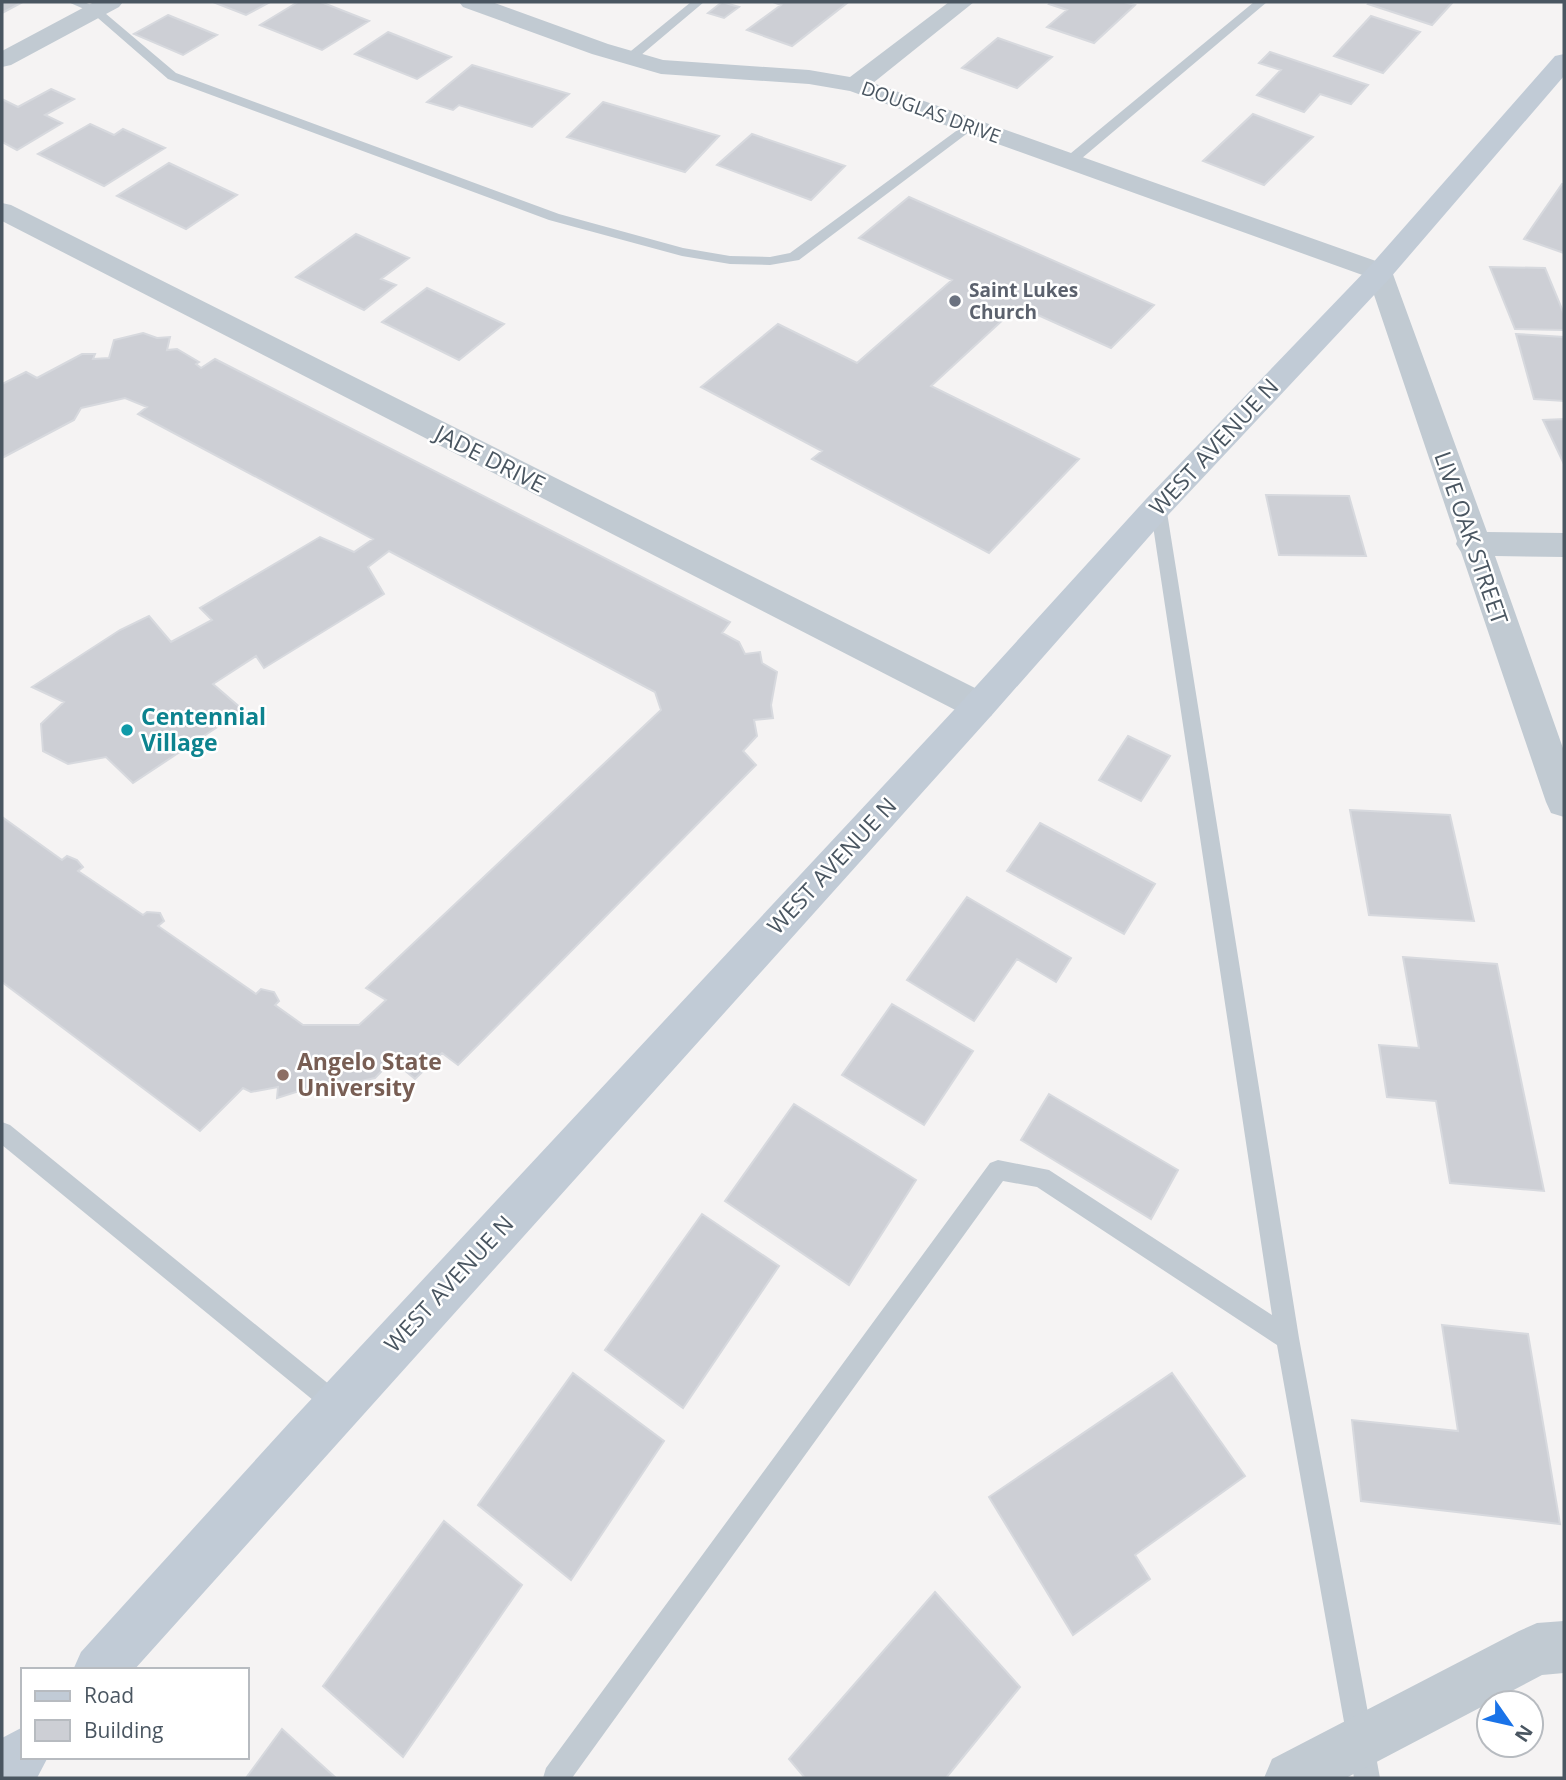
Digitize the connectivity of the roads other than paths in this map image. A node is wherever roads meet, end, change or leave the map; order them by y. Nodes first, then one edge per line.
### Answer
1 (471, 2) edge
2 (698, 2) edge
3 (963, 2) edge
4 (1261, 2) edge
5 (93, 5) edge
6 (629, 58) junction
7 (2, 60) edge
8 (1564, 61) edge
9 (855, 85) junction
10 (971, 126) junction
11 (1069, 161) junction
12 (2, 211) edge
13 (1380, 272) junction
14 (1158, 506) junction
15 (1472, 544) junction
16 (1564, 545) edge
17 (979, 706) junction
18 (1564, 803) edge
19 (2, 1132) edge
20 (1287, 1338) junction
21 (338, 1406) junction
22 (1564, 1647) edge
23 (101, 1668) edge
24 (21, 1756) edge
25 (1364, 1760) edge
26 (2, 1778) edge
27 (556, 1778) edge
28 (1291, 1778) edge

1 - 6 street, DOUGLAS DRIVE
2 - 6 lane
3 - 9 street
4 - 11 lane
5 - 7 street
5 - 10 lane
6 - 9 street, DOUGLAS DRIVE
8 - 13 main road, WEST AVENUE N
9 - 10 street, DOUGLAS DRIVE
10 - 11 street, DOUGLAS DRIVE
11 - 13 street, DOUGLAS DRIVE
12 - 17 street, JADE DRIVE
13 - 14 main road, WEST AVENUE N
13 - 15 street, LIVE OAK STREET
14 - 17 main road, WEST AVENUE N
14 - 20 lane
15 - 16 street
15 - 18 street, LIVE OAK STREET
17 - 21 main road, WEST AVENUE N
19 - 21 lane
20 - 25 lane
20 - 27 lane
21 - 23 main road, WEST AVENUE N
22 - 25 street
24 - 26 main road
25 - 28 street

